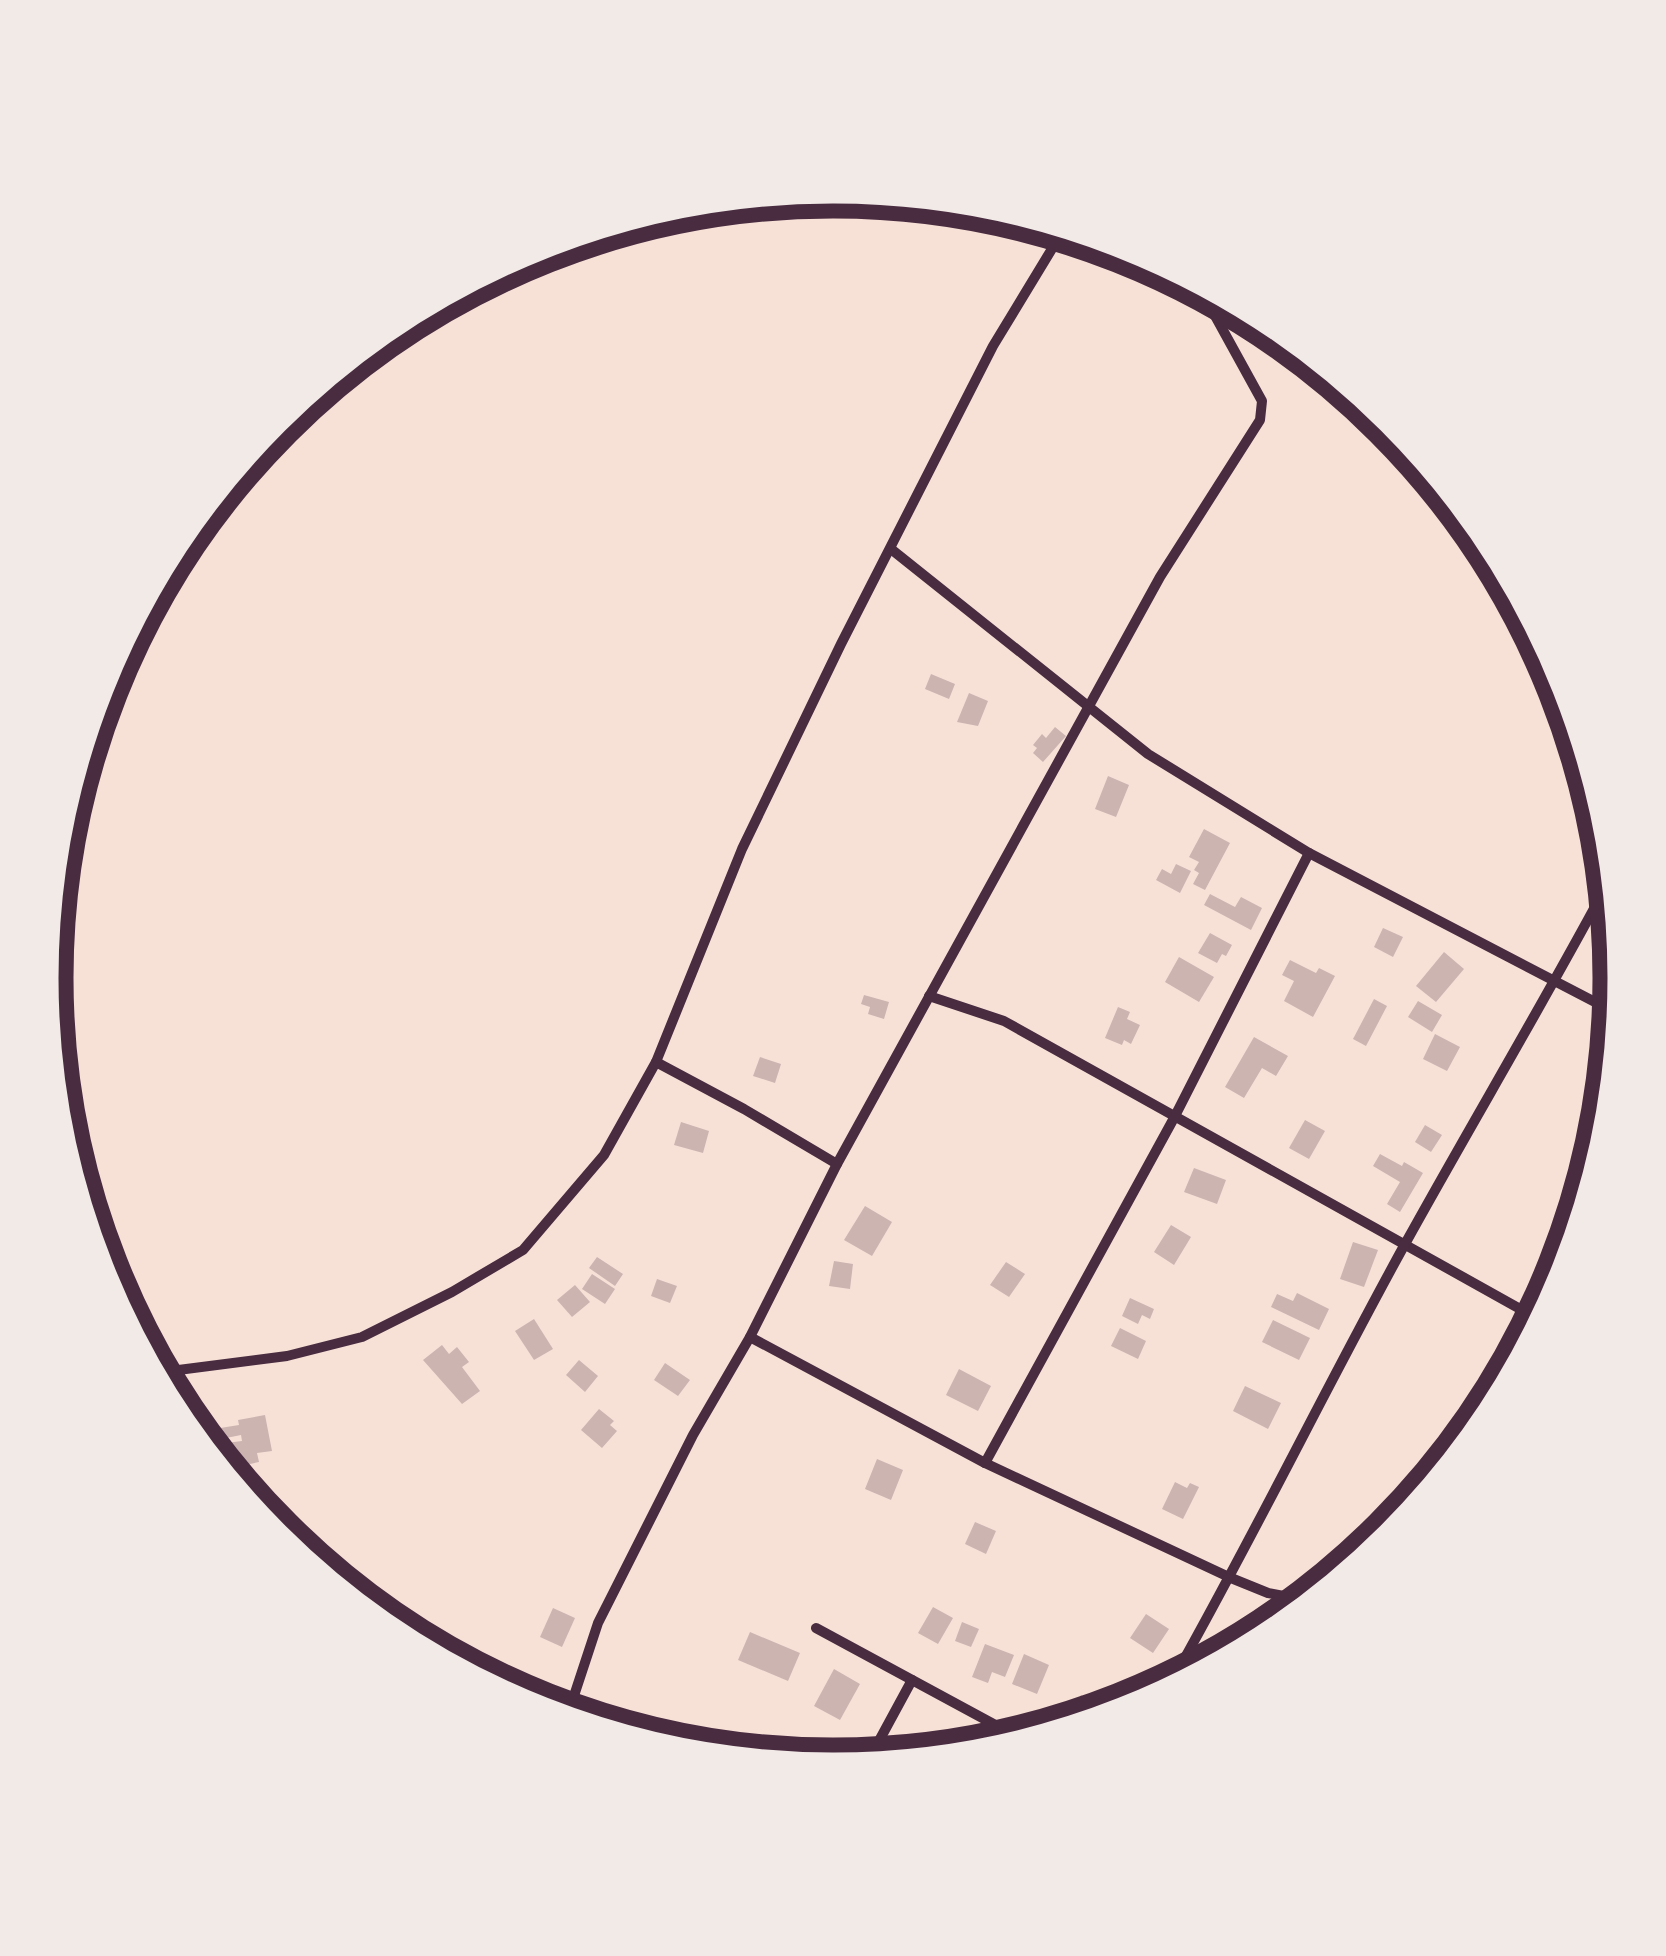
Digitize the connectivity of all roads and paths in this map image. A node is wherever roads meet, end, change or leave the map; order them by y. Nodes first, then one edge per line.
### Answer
1 (1055, 244) edge
2 (1212, 311) edge
3 (891, 549) junction
4 (1088, 706) junction
5 (1309, 853) junction
6 (1596, 906) edge
7 (1556, 980) junction
8 (929, 996) junction
9 (1599, 1004) edge
10 (656, 1062) junction
11 (1174, 1118) junction
12 (836, 1164) junction
13 (1404, 1246) junction
14 (1524, 1311) edge
15 (749, 1337) junction
16 (174, 1371) edge
17 (985, 1463) junction
18 (1231, 1578) junction
19 (1287, 1597) edge
20 (816, 1628) dead end
21 (1185, 1659) edge
22 (912, 1680) junction
23 (574, 1700) edge
24 (998, 1727) edge
25 (877, 1743) edge

1 - 3 street
2 - 4 street
3 - 4 street
3 - 10 street
4 - 5 street
4 - 8 street
5 - 7 street
5 - 11 street
6 - 7 street
7 - 9 street
7 - 13 street
8 - 11 street
8 - 12 street
10 - 12 street
10 - 16 street
11 - 13 street
11 - 17 street
12 - 15 street
13 - 14 street
13 - 18 street
15 - 17 street
15 - 23 street
17 - 18 street
18 - 19 street
18 - 21 street
20 - 22 street
22 - 24 street
22 - 25 street

